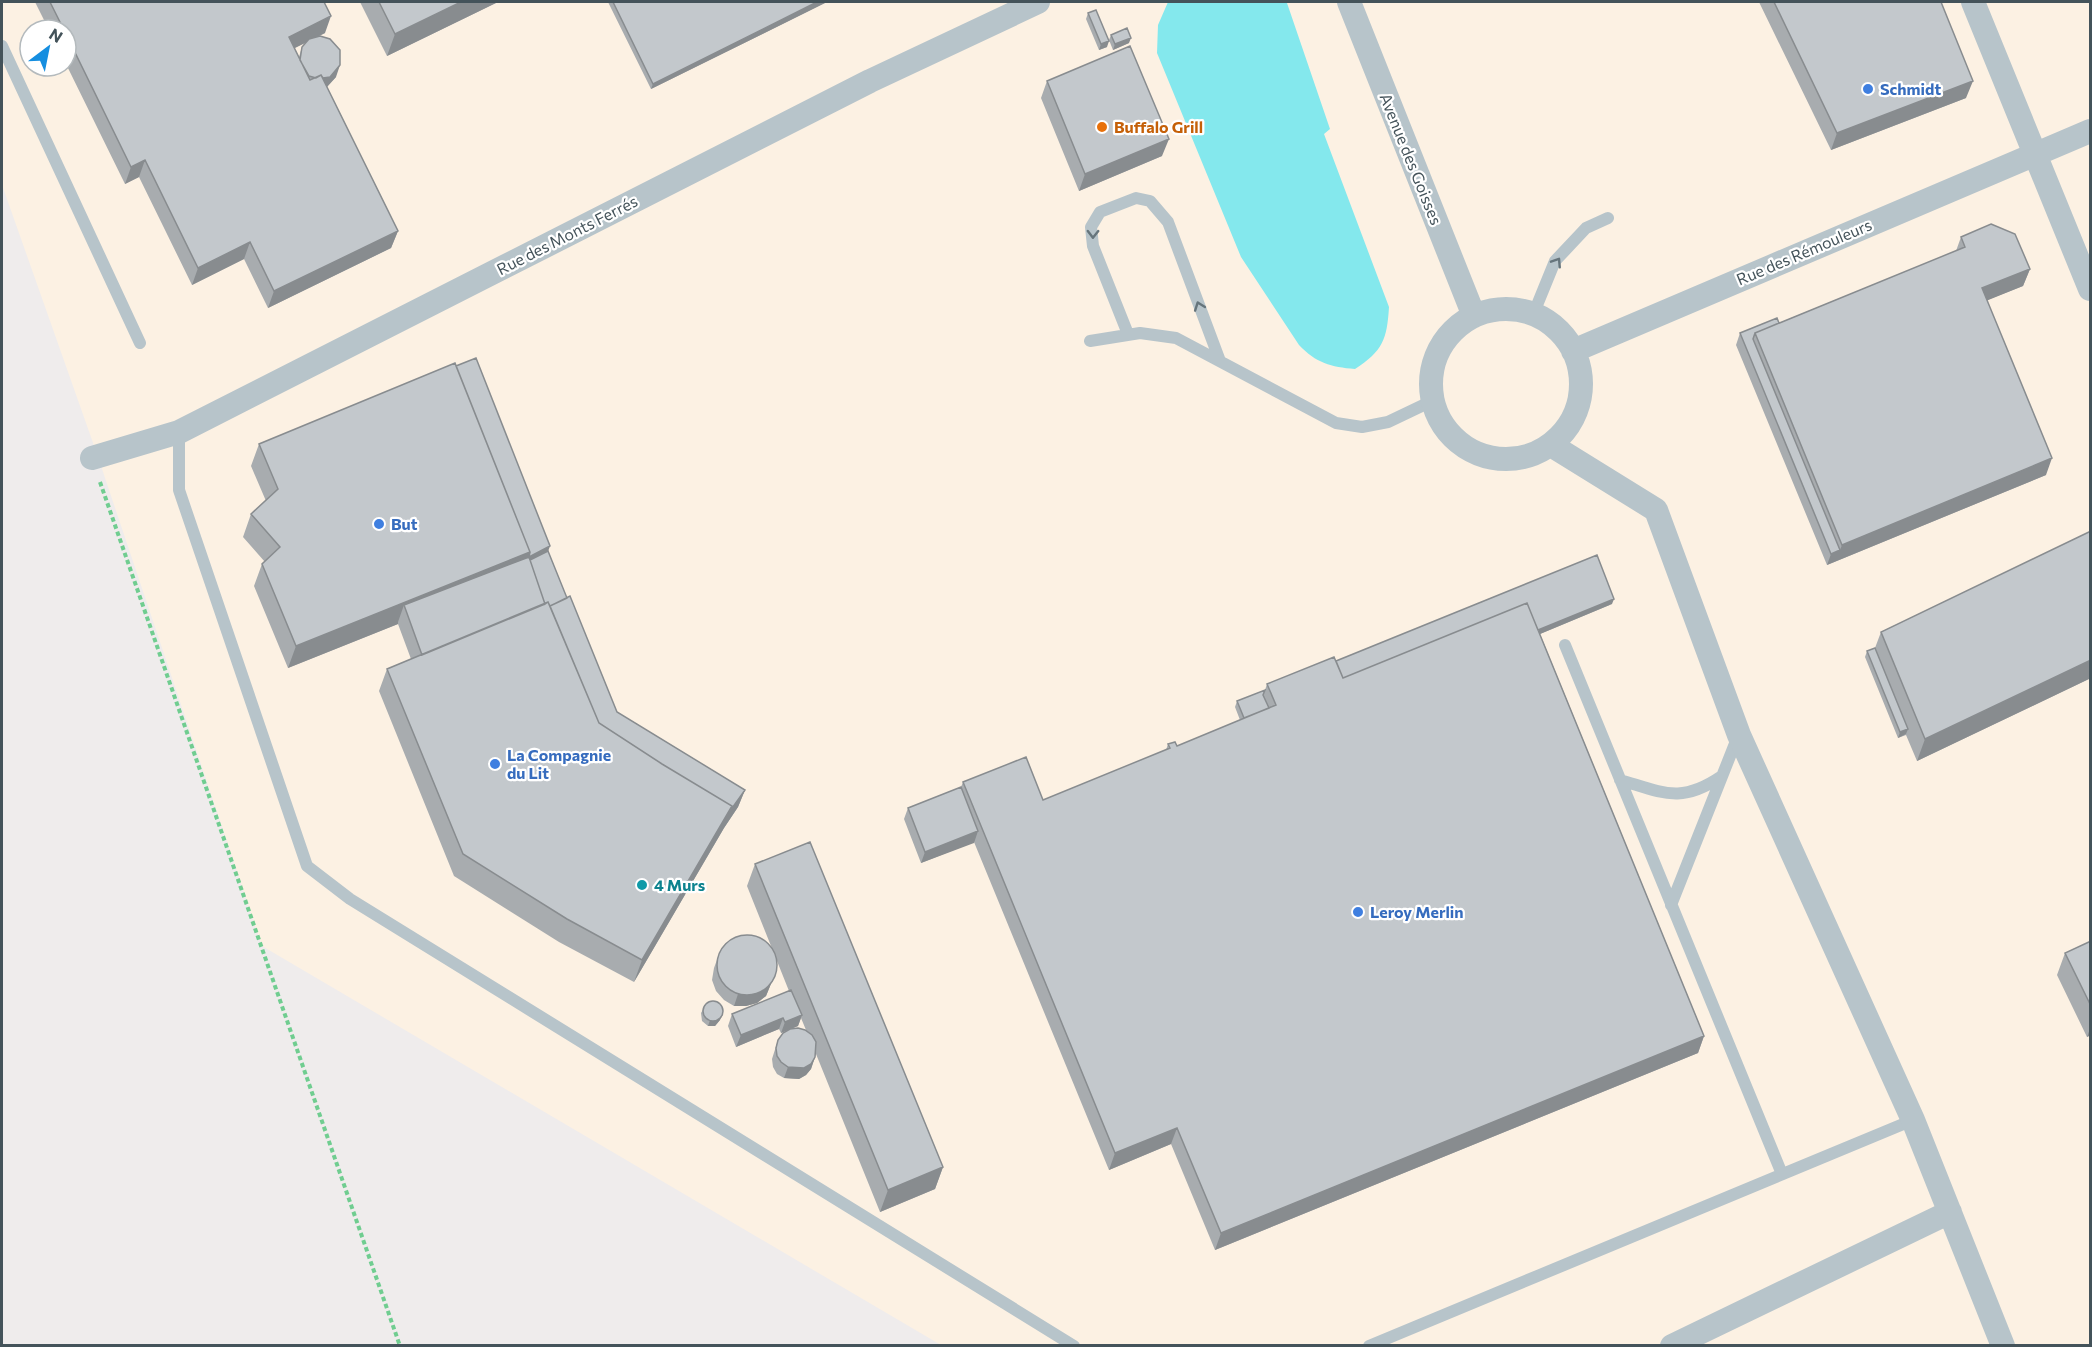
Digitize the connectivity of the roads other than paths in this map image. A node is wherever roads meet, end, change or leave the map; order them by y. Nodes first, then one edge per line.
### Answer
1 (1038, 2) edge
2 (1333, 2) edge
3 (1349, 2) edge
4 (1973, 2) edge
5 (1366, 45) junction
6 (2, 46) edge
7 (2091, 131) edge
8 (2035, 154) junction
9 (1608, 218) dead end
10 (2091, 289) edge
11 (1533, 315) junction
12 (1474, 316) junction
13 (1128, 334) junction
14 (1090, 341) dead end
15 (140, 343) dead end
16 (1573, 351) junction
17 (1220, 361) junction
18 (1432, 400) junction
19 (179, 432) junction
20 (1551, 445) junction
21 (92, 458) road end
22 (1565, 645) dead end
23 (1739, 735) junction
24 (1722, 776) junction
25 (1620, 780) junction
26 (1671, 905) junction
27 (1913, 1120) junction
28 (1782, 1174) junction
29 (1950, 1212) junction
30 (1074, 1346) edge
31 (1369, 1346) edge
32 (1672, 1346) edge
33 (2003, 1346) edge

1 - 19 street, Rue des Monts Ferrés
2 - 5 street
3 - 5 street, Avenue des Goisses
4 - 8 street
5 - 12 street, Avenue des Goisses
6 - 15 lane
7 - 8 street, Rue des Rémouleurs
8 - 10 street
8 - 16 street, Rue des Rémouleurs
11 -> 9 lane
11 - 12 street
11 - 16 street
12 - 18 street
13 - 14 lane
13 - 17 lane
17 -> 13 lane
16 - 20 street
17 - 18 lane
18 - 20 street
19 - 21 street, Rue des Monts Ferrés
19 - 30 lane
20 - 23 street
22 - 25 lane
23 - 24 lane
23 - 27 street
24 - 25 lane
24 - 26 lane
25 - 26 lane
26 - 28 lane
27 - 28 lane
27 - 29 street
28 - 31 lane
29 - 32 street
29 - 33 street

